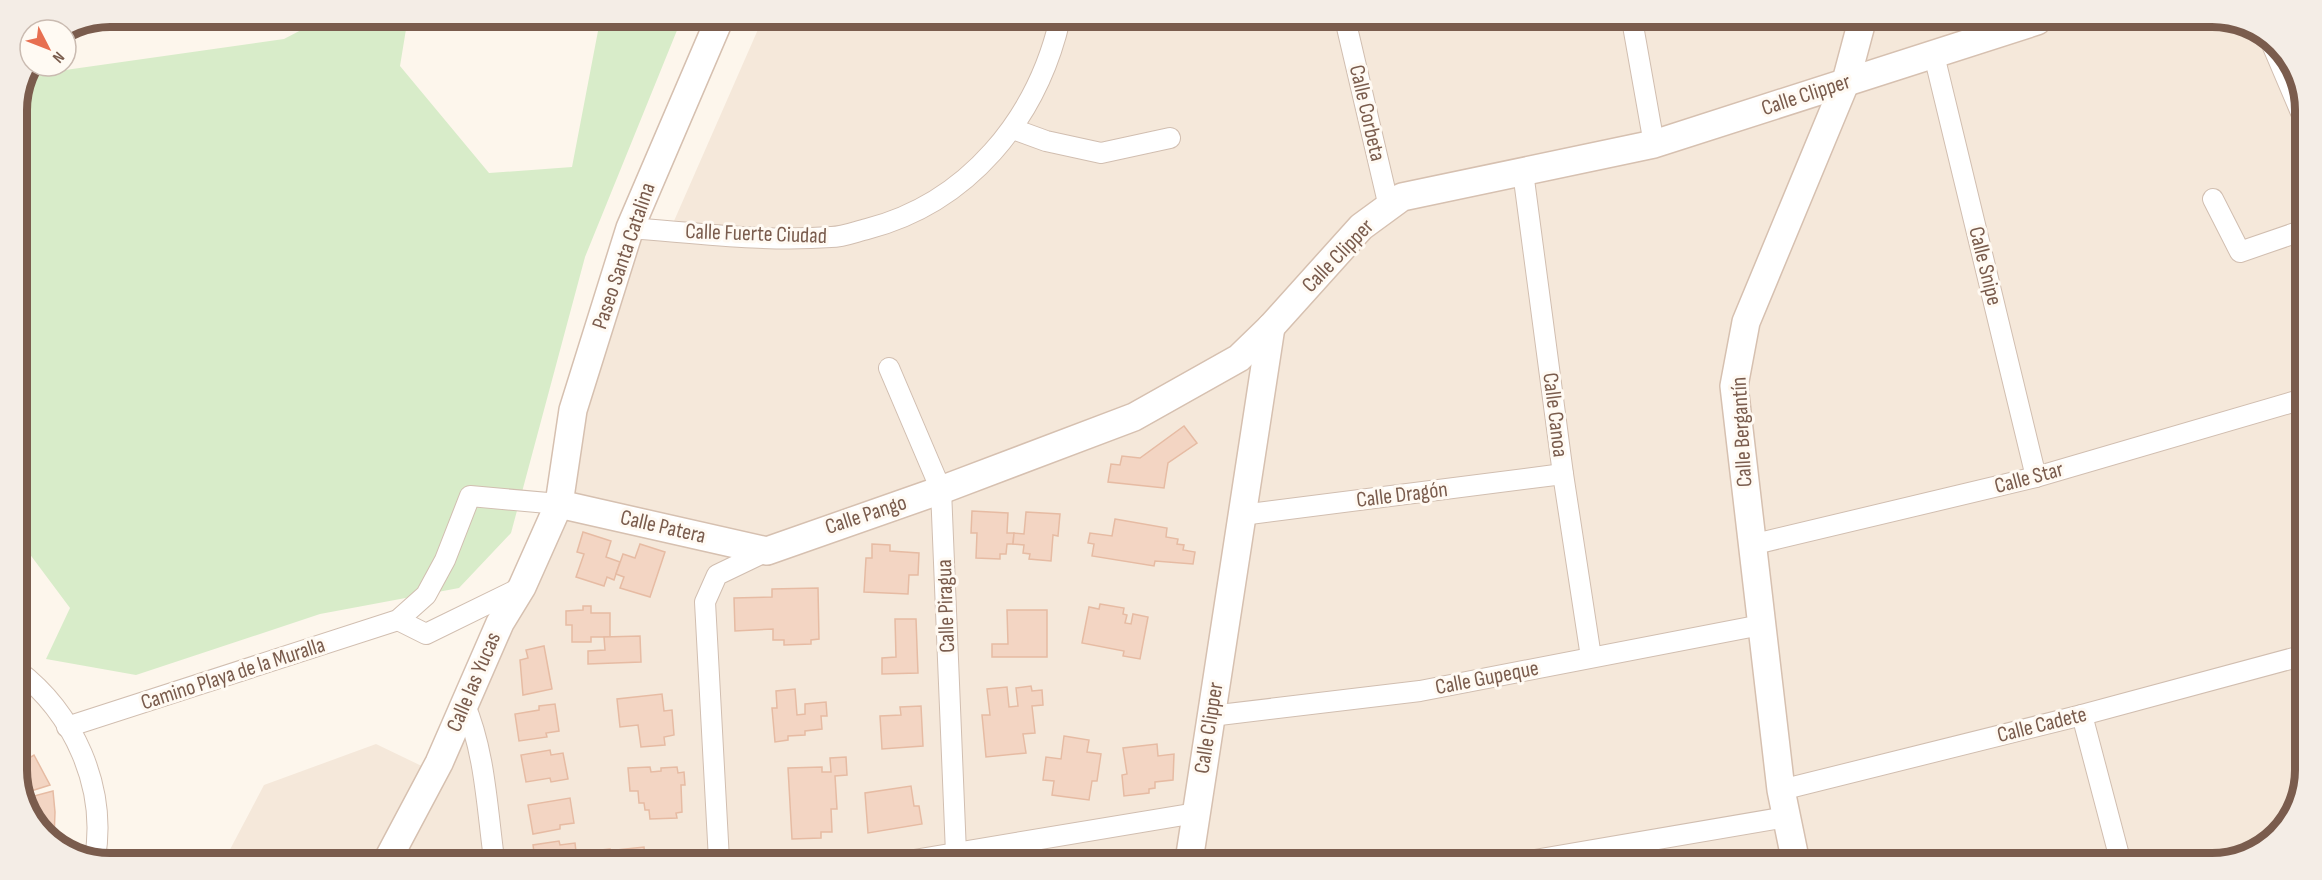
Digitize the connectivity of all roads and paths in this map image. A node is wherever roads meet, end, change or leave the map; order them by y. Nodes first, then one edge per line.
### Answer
1 (716, 27) edge
2 (1058, 27) edge
3 (1347, 27) edge
4 (1633, 27) edge
5 (1860, 27) edge
6 (2019, 27) edge
7 (1934, 55) junction
8 (2279, 60) edge
9 (1845, 81) junction
10 (2293, 94) edge
11 (1013, 129) junction
12 (1170, 138) dead end
13 (1654, 144) junction
14 (1523, 172) junction
15 (2213, 199) dead end
16 (1389, 207) junction
17 (630, 228) junction
18 (2295, 233) edge
19 (1271, 327) junction
20 (889, 368) dead end
21 (2295, 401) edge
22 (1563, 474) junction
23 (2036, 477) junction
24 (941, 490) junction
25 (560, 504) junction
26 (1242, 515) junction
27 (1751, 545) junction
28 (767, 551) junction
29 (522, 587) junction
30 (398, 620) junction
31 (1761, 626) junction
32 (1591, 657) junction
33 (2295, 658) edge
34 (27, 678) edge
35 (464, 703) junction
36 (2082, 715) junction
37 (1211, 716) junction
38 (68, 727) junction
39 (1781, 790) junction
40 (1196, 813) junction
41 (1786, 817) junction
42 (96, 851) edge
43 (391, 853) edge
44 (493, 853) edge
45 (719, 853) edge
46 (956, 853) edge
47 (962, 853) edge
48 (1190, 853) edge
49 (1576, 853) edge
50 (1794, 853) edge
51 (2118, 853) edge

1 - 17 street, Paseo Santa Catalina
2 - 11 street, Calle Fuerte Ciudad
3 - 16 street, Calle Corbeta
4 - 13 street
5 - 9 street, Calle Bergantín
6 - 7 street, Calle Clipper
7 - 9 street, Calle Clipper
7 - 23 street, Calle Snipe
8 - 10 street
9 - 13 street, Calle Clipper
9 - 27 street, Calle Bergantín
11 - 12 street
11 - 17 street, Calle Fuerte Ciudad
13 - 14 street, Calle Clipper
14 - 16 street, Calle Clipper
14 - 22 street, Calle Canoa
15 - 18 street
16 - 19 street, Calle Clipper
17 - 25 street, Paseo Santa Catalina
19 - 24 street, Calle Pango
19 - 26 street, Calle Clipper
20 - 24 street, Calle Piragua
21 - 23 street, Calle Star
22 - 26 street, Calle Dragón
22 - 32 street, Calle Canoa
23 - 27 street, Calle Star
24 - 28 street, Calle Pango
24 - 46 street, Calle Piragua
25 - 28 street, Calle Patera
25 - 29 street, Calle las Yucas
25 - 30 street, Camino Playa de la Muralla
26 - 37 street, Calle Clipper
27 - 31 street, Calle Bergantín
28 - 45 street, Calle Pango
29 - 30 street
29 - 35 street, Calle las Yucas
30 - 38 street, Camino Playa de la Muralla
31 - 32 street, Calle Gupeque
31 - 39 street, Calle Bergantín
32 - 37 street, Calle Gupeque
33 - 36 street, Calle Cadete
34 - 38 street
35 - 43 street, Calle las Yucas
35 - 44 street
36 - 39 street, Calle Cadete
36 - 51 street
37 - 40 street, Calle Clipper
38 - 42 street
39 - 41 street, Calle Bergantín
40 - 47 street
40 - 48 street, Calle Clipper
41 - 49 street
41 - 50 street, Calle Bergantín

